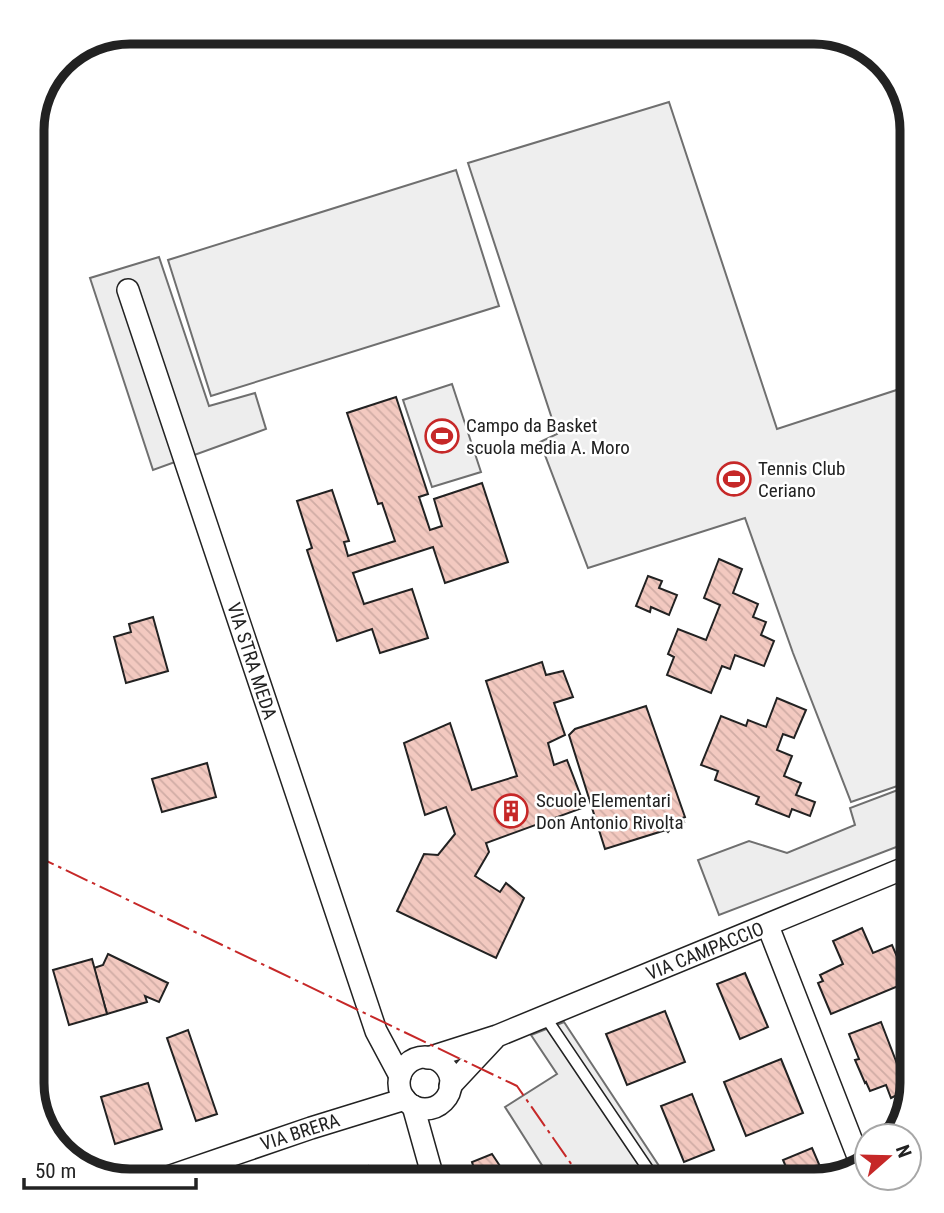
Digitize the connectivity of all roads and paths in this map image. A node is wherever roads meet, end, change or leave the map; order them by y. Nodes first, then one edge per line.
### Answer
1 (128, 290) dead end
2 (900, 870) edge
3 (768, 926) junction
4 (544, 1015) junction
5 (497, 1036) junction
6 (409, 1081) junction
7 (446, 1095) junction
8 (853, 1144) edge
9 (428, 1155) junction
10 (192, 1169) edge
11 (431, 1169) edge
12 (648, 1169) edge

1 - 6 street, VIA STRA MEDA
2 - 3 street, VIA CAMPACCIO
3 - 4 street, VIA CAMPACCIO
3 - 8 street
4 - 5 street, VIA CAMPACCIO
4 - 12 lane
5 - 6 street, VIA CAMPACCIO
5 - 7 street, VIA CAMPACCIO
6 - 7 street
6 - 7 street
6 - 9 street, VIA STRA MEDA
6 - 10 street, VIA BRERA
7 - 9 street, VIA STRA MEDA
9 - 11 street, VIA STRA MEDA

